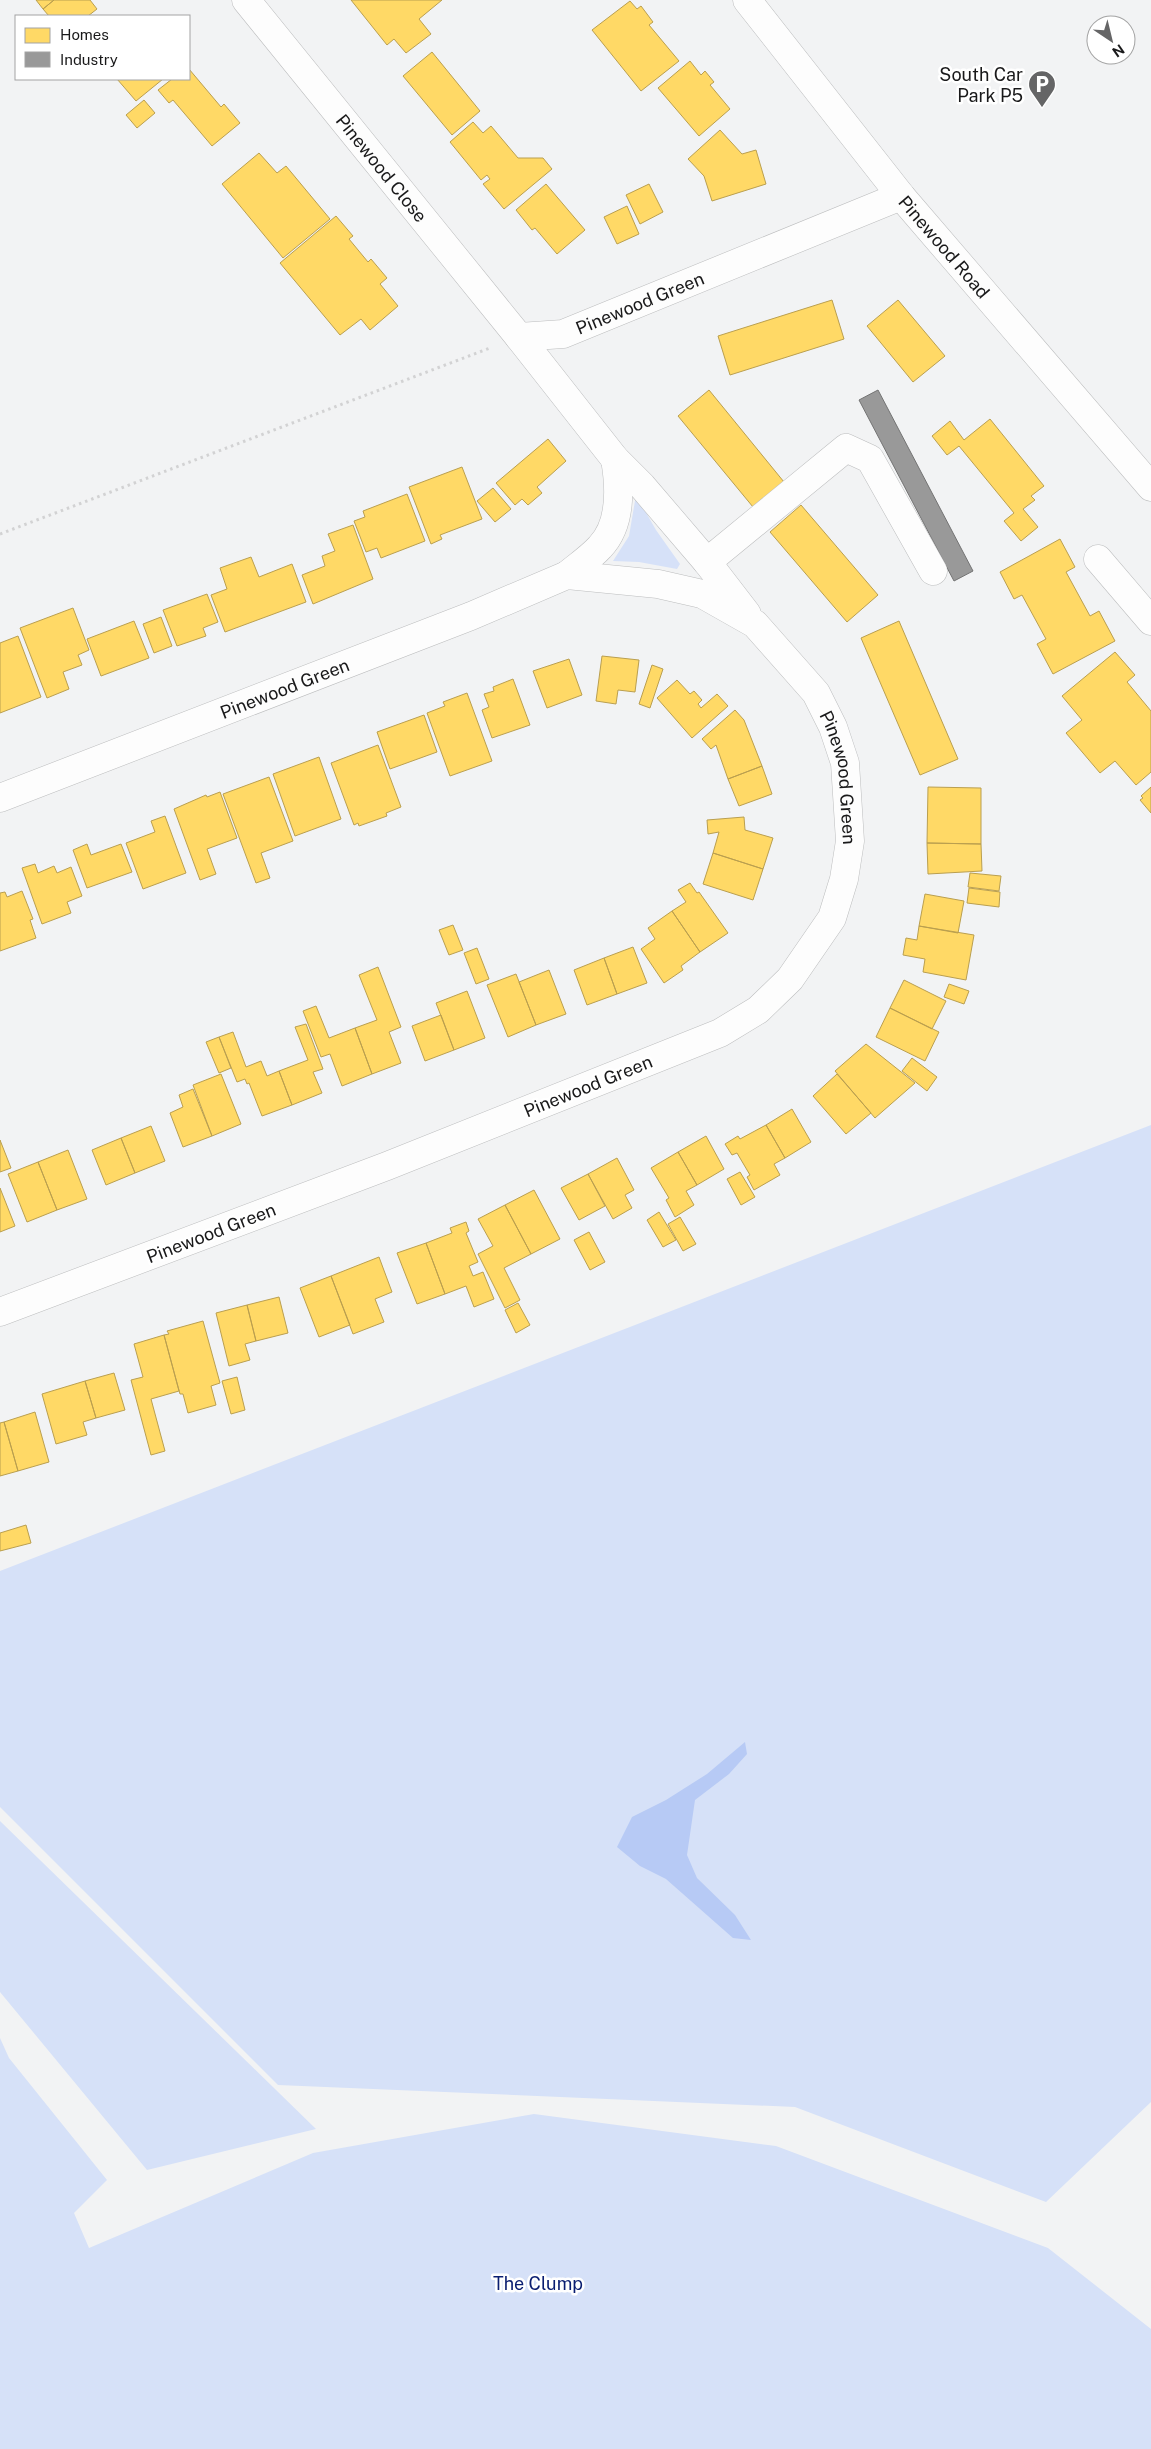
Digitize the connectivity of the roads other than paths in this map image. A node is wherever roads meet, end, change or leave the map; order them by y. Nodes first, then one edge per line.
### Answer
1 (246, 0) edge
2 (747, 0) edge
3 (901, 196) junction
4 (519, 337) junction
5 (616, 459) junction
6 (1151, 487) edge
7 (1098, 559) dead end
8 (707, 562) junction
9 (933, 571) dead end
10 (567, 574) junction
11 (1151, 621) edge
12 (755, 624) junction
13 (0, 798) edge
14 (0, 1312) edge

1 - 4 street, Pinewood Close
2 - 3 street, Pinewood Road
3 - 4 street, Pinewood Green
3 - 6 street, Pinewood Road
4 - 5 street, Pinewood Green
5 - 8 street, Pinewood Green
5 - 10 street, Pinewood Green
7 - 11 street
8 - 9 street
8 - 12 street, Pinewood Green
10 - 12 street, Pinewood Green
10 - 13 street, Pinewood Green
12 - 14 street, Pinewood Green

